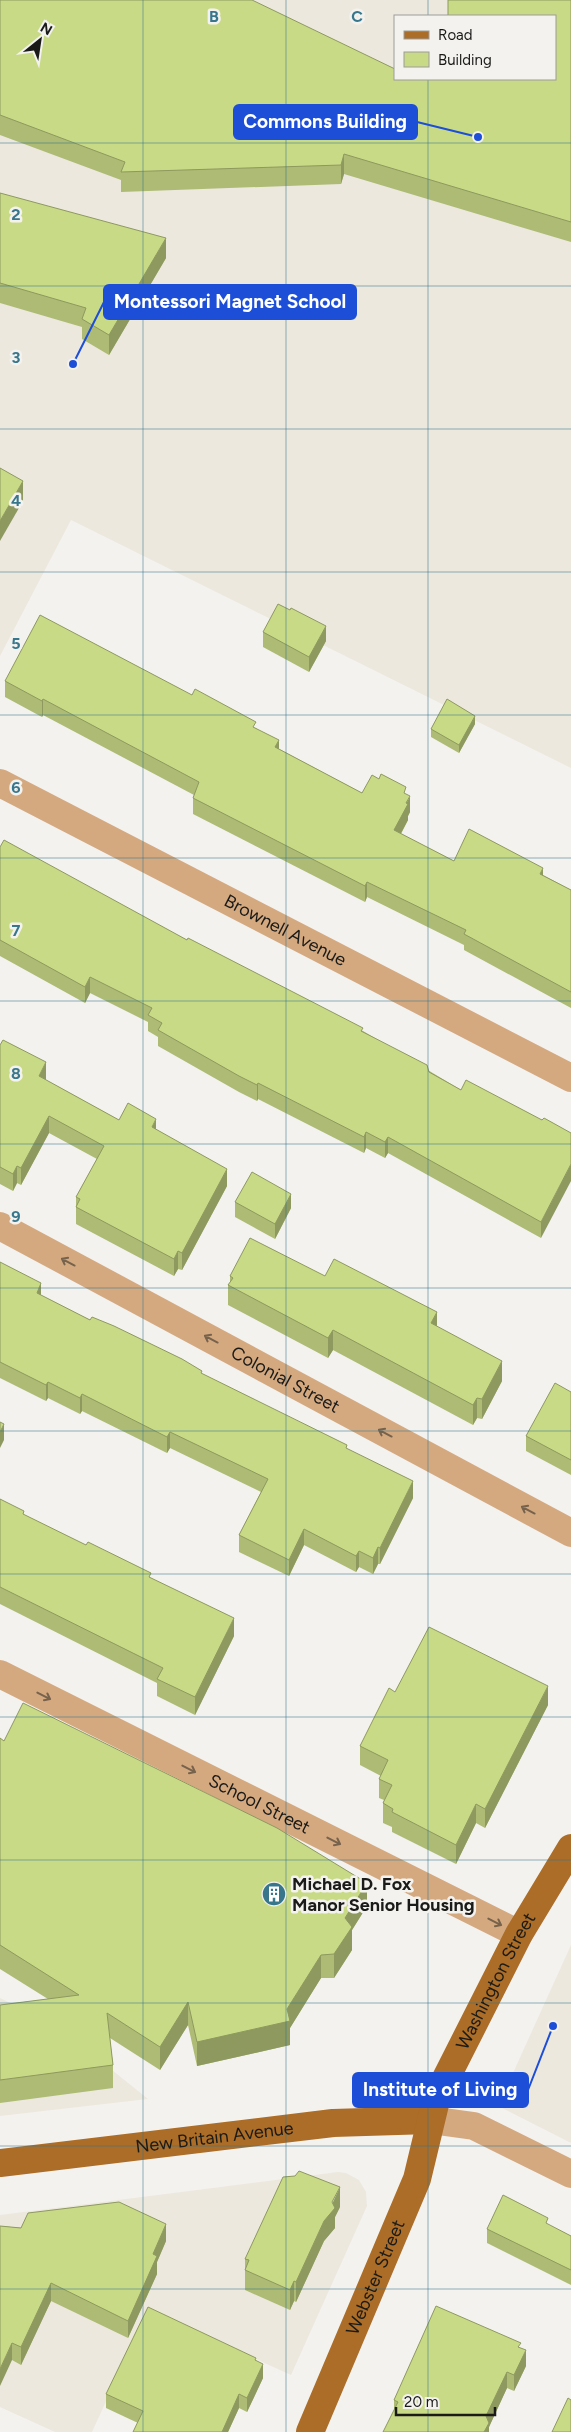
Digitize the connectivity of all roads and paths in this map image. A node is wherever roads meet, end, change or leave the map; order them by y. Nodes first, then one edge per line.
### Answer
1 (0, 783) edge
2 (571, 1078) edge
3 (0, 1226) edge
4 (571, 1533) edge
5 (0, 1674) edge
6 (571, 1848) edge
7 (520, 1934) junction
8 (430, 2120) junction
9 (0, 2163) edge
10 (571, 2174) edge
11 (310, 2432) edge

1 - 2 street, Brownell Avenue
4 -> 3 street, Colonial Street
5 -> 7 street, School Street
6 - 7 main road, Washington Street
7 - 8 main road, Washington Street
8 - 9 main road, New Britain Avenue
8 - 10 street
8 - 11 main road, Webster Street

